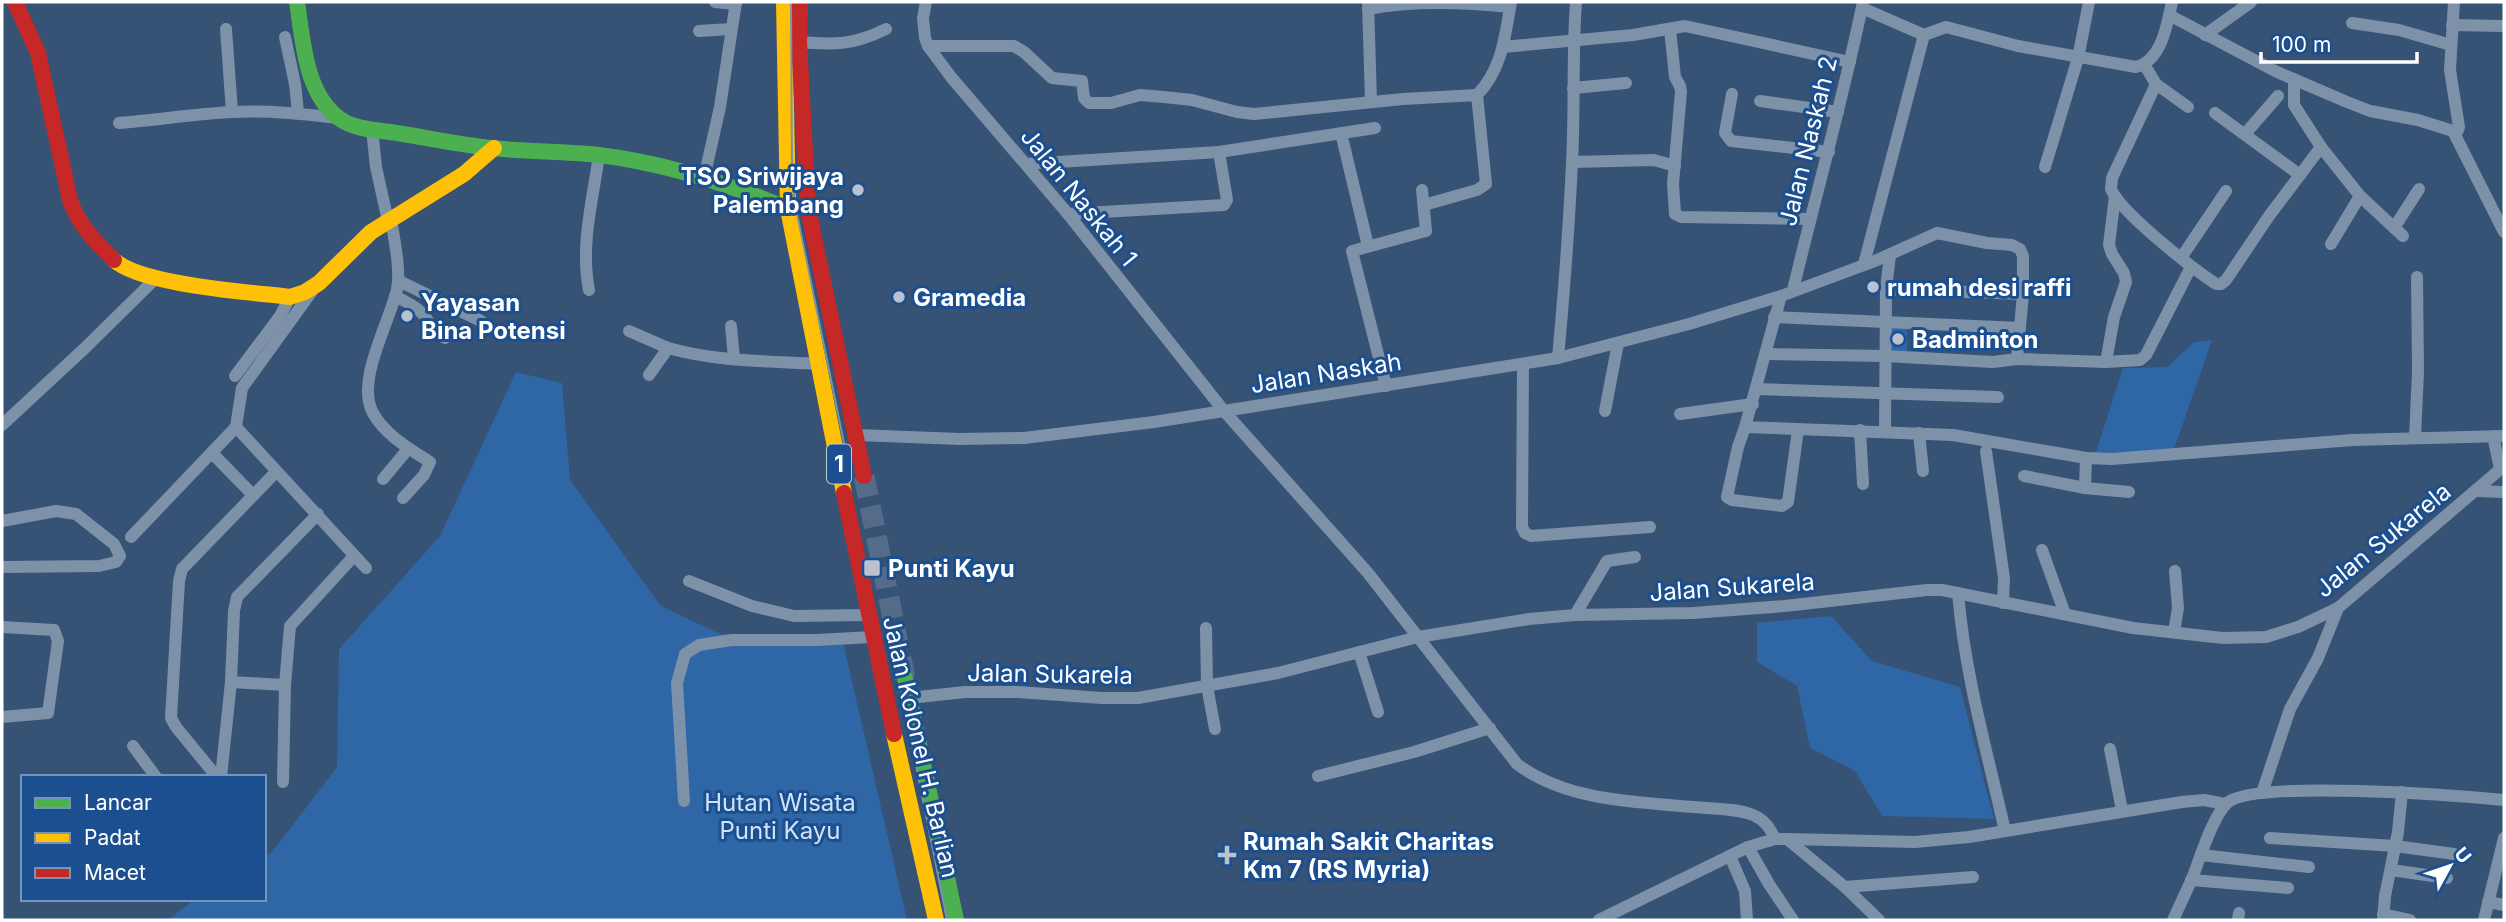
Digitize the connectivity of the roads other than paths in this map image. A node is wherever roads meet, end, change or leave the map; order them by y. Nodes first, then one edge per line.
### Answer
1 (15, 2) edge
2 (297, 2) edge
3 (715, 2) edge
4 (784, 2) edge
5 (800, 2) edge
6 (926, 2) edge
7 (1576, 2) edge
8 (2089, 2) edge
9 (2251, 2) edge
10 (2454, 2) edge
11 (736, 3) edge
12 (1511, 4) edge
13 (1368, 5) edge
14 (1863, 5) edge
15 (2170, 8) edge
16 (2352, 23) dead end
17 (2452, 25) junction
18 (2504, 26) edge
19 (226, 29) dead end
20 (731, 29) junction
21 (886, 29) dead end
22 (1670, 29) junction
23 (699, 31) dead end
24 (1924, 35) junction
25 (2205, 35) junction
26 (285, 37) dead end
27 (1573, 40) junction
28 (800, 42) junction
29 (2451, 45) junction
30 (928, 46) junction
31 (1503, 47) junction
32 (2078, 58) junction
33 (1850, 62) junction
34 (2144, 64) junction
35 (2294, 79) junction
36 (1626, 83) dead end
37 (2156, 84) junction
38 (1573, 88) junction
39 (1732, 94) dead end
40 (1477, 95) junction
41 (2278, 96) dead end
42 (1760, 101) dead end
43 (1371, 102) junction
44 (2188, 107) dead end
45 (232, 112) junction
46 (298, 112) junction
47 (1838, 113) junction
48 (2215, 113) dead end
49 (339, 118) junction
50 (119, 123) dead end
51 (1375, 128) dead end
52 (372, 129) junction
53 (2453, 131) junction
54 (1341, 133) junction
55 (2245, 134) junction
56 (2321, 147) junction
57 (494, 148) junction
58 (1219, 152) junction
59 (1829, 152) junction
60 (600, 155) junction
61 (1572, 162) junction
62 (1026, 164) junction
63 (1675, 166) junction
64 (2045, 167) dead end
65 (2300, 175) junction
66 (704, 178) junction
67 (2418, 189) dead end
68 (1422, 190) dead end
69 (2226, 191) dead end
70 (2115, 196) junction
71 (2360, 196) junction
72 (1424, 205) junction
73 (788, 209) junction
74 (1068, 214) junction
75 (1810, 219) junction
76 (390, 220) junction
77 (2504, 232) edge
78 (2331, 244) dead end
79 (1368, 246) junction
80 (1890, 255) junction
81 (2181, 258) junction
82 (1864, 264) junction
83 (2191, 267) junction
84 (2417, 276) dead end
85 (155, 279) junction
86 (398, 281) junction
87 (319, 283) junction
88 (589, 289) dead end
89 (1886, 289) junction
90 (1787, 293) junction
91 (2023, 293) junction
92 (395, 296) junction
93 (289, 298) junction
94 (1774, 317) junction
95 (481, 321) dead end
96 (1886, 321) junction
97 (731, 326) dead end
98 (2020, 328) junction
99 (629, 331) dead end
100 (445, 338) dead end
101 (1618, 343) junction
102 (668, 348) junction
103 (1767, 354) junction
104 (1885, 356) junction
105 (1558, 358) junction
106 (734, 359) junction
107 (2017, 359) junction
108 (2106, 362) junction
109 (820, 364) junction
110 (1523, 364) junction
111 (649, 375) dead end
112 (235, 376) dead end
113 (1386, 386) junction
114 (1756, 389) junction
115 (1885, 393) junction
116 (1998, 397) dead end
117 (1752, 404) junction
118 (1224, 411) junction
119 (1605, 411) dead end
120 (1681, 414) dead end
121 (2, 425) edge
122 (236, 427) junction
123 (1745, 427) junction
124 (1798, 430) junction
125 (1860, 430) junction
126 (1885, 430) junction
127 (1920, 433) junction
128 (857, 435) junction
129 (2499, 436) edge
130 (2415, 438) junction
131 (408, 449) junction
132 (1986, 451) dead end
133 (212, 453) junction
134 (2086, 458) junction
135 (2502, 467) edge
136 (276, 471) junction
137 (1923, 471) dead end
138 (864, 476) tunnel mouth
139 (2024, 476) dead end
140 (383, 479) dead end
141 (1863, 484) dead end
142 (2085, 488) junction
143 (2476, 491) junction
144 (2129, 492) dead end
145 (2504, 492) edge
146 (253, 495) junction
147 (403, 498) dead end
148 (318, 514) junction
149 (2, 521) edge
150 (1650, 527) dead end
151 (131, 537) dead end
152 (2042, 550) dead end
153 (354, 556) junction
154 (1635, 557) dead end
155 (2, 567) edge
156 (366, 568) dead end
157 (2175, 572) dead end
158 (700, 586) dead end
159 (1958, 593) junction
160 (2003, 603) junction
161 (2338, 608) junction
162 (1575, 614) junction
163 (2065, 614) junction
164 (868, 615) junction
165 (2, 627) edge
166 (1206, 628) dead end
167 (2174, 632) junction
168 (1418, 636) junction
169 (872, 637) junction
170 (1359, 652) junction
171 (905, 678) tunnel mouth
172 (231, 682) junction
173 (285, 685) junction
174 (1207, 686) junction
175 (909, 698) junction
176 (1378, 712) dead end
177 (2, 717) edge
178 (1490, 728) junction
179 (1215, 729) dead end
180 (133, 746) dead end
181 (2110, 749) dead end
182 (155, 775) edge
183 (217, 775) edge
184 (219, 775) edge
185 (1318, 776) dead end
186 (284, 782) dead end
187 (2402, 792) junction
188 (2262, 793) junction
189 (2504, 800) edge
190 (684, 801) dead end
191 (2225, 804) junction
192 (2122, 810) junction
193 (2005, 831) junction
194 (2270, 838) dead end
195 (2504, 838) edge
196 (1781, 839) junction
197 (2395, 846) junction
198 (1748, 847) junction
199 (2454, 854) dead end
200 (2201, 855) junction
201 (1730, 856) junction
202 (2309, 867) dead end
203 (2391, 870) junction
204 (1973, 877) dead end
205 (2447, 878) dead end
206 (2191, 880) junction
207 (1845, 887) junction
208 (2288, 888) dead end
209 (2488, 902) junction
210 (2504, 905) edge
211 (1621, 915) edge
212 (2383, 917) edge
213 (936, 920) edge
214 (956, 920) edge
215 (1599, 920) edge
216 (1747, 920) edge
217 (1793, 920) edge
218 (1879, 920) edge
219 (2173, 920) edge
220 (2410, 920) edge
221 (2484, 920) edge

1 - 85 main road
2 - 49 main road
3 - 11 street
4 - 73 main road, Jalan Kolonel H. Barlian / 1
5 - 28 main road, 1
6 - 30 street
7 - 27 street
8 - 32 street
9 - 25 street
10 - 17 street
11 - 20 street
12 - 13 street
12 - 31 street
13 - 43 street
14 - 24 street
14 - 33 street, Jalan Naskah 2
15 - 25 street
15 - 34 street
16 - 29 street
17 - 18 street
17 - 29 street
19 - 45 street
20 - 23 street
20 - 66 street
21 - 28 street
22 - 27 street
22 - 33 street
22 - 63 street
24 - 32 street
24 - 82 street
25 - 35 street
26 - 46 street
27 - 31 street
27 - 38 street
28 - 128 main road, 1
29 - 53 street
30 - 43 street
30 - 62 street, Jalan Naskah 1
31 - 40 street
32 - 34 street
32 - 64 street
33 - 47 street, Jalan Naskah 2
34 - 37 street
35 - 53 street
35 - 56 street
36 - 38 street
37 - 44 street
37 - 70 street
38 - 61 street
39 - 59 street
40 - 43 street
40 - 72 street
41 - 55 street
42 - 47 street
45 - 46 street
45 - 50 street
46 - 49 street
47 - 59 street, Jalan Naskah 2
48 - 55 street
49 - 52 main road
51 - 54 street
52 - 57 main road
52 - 76 street
53 - 77 street
54 - 58 street
54 - 79 street
55 - 65 street
56 - 65 street
56 - 71 street
57 - 60 main road
57 - 76 main road
58 - 62 street
58 - 74 street
59 - 75 street, Jalan Naskah 2
60 - 66 main road
60 - 88 street
61 - 63 street
61 - 105 street
62 - 74 street, Jalan Naskah 1
63 - 75 street
65 - 83 street
66 - 73 main road
67 - 71 street
68 - 72 street
69 - 81 street
70 - 81 street
70 - 108 street
71 - 78 street
72 - 79 street
73 - 109 main road, Jalan Kolonel H. Barlian / 1
74 - 118 street, Jalan Naskah 1
75 - 90 street, Jalan Naskah 2
76 - 86 street
76 - 87 main road
79 - 113 street
80 - 82 street, Jalan Naskah
80 - 89 street
80 - 91 street, Jalan Naskah
81 - 83 street
82 - 90 street, Jalan Naskah
83 - 108 street
84 - 130 street
85 - 93 main road
85 - 121 street
86 - 92 street
86 - 95 street
87 - 93 main road
87 - 122 street
89 - 91 street
89 - 96 street
90 - 94 street, Jalan Naskah 2
90 - 101 street, Jalan Naskah
91 - 98 street, Jalan Naskah
92 - 100 street
92 - 131 street
93 - 112 street
94 - 96 street
94 - 103 street, Jalan Naskah 2
96 - 98 street
96 - 104 street
97 - 106 street
98 - 107 street, Jalan Naskah
99 - 102 street
101 - 105 street, Jalan Naskah
101 - 119 street
102 - 106 street
102 - 111 street
103 - 104 street
103 - 114 street, Jalan Naskah 2
104 - 107 street
104 - 115 street
105 - 110 street, Jalan Naskah
106 - 109 street
107 - 108 street
109 - 164 main road, Jalan Kolonel H. Barlian / 1
110 - 113 street, Jalan Naskah
110 - 150 street
113 - 118 street, Jalan Naskah
114 - 115 street
114 - 117 street, Jalan Naskah 2
115 - 116 street
115 - 126 street
117 - 120 street
117 - 123 street, Jalan Naskah 2
118 - 128 street, Jalan Naskah
118 - 168 street, Jalan Naskah 1
122 - 133 street
122 - 136 street
123 - 124 street
123 - 124 street, Jalan Naskah 2
124 - 125 street
125 - 126 street
125 - 141 street
126 - 127 street
127 - 134 street
127 - 137 street
128 - 138 main road, 1
129 - 130 street
129 - 135 street
130 - 134 street
131 - 140 street
131 - 147 street
132 - 160 street
133 - 146 street
133 - 151 street
134 - 142 street
135 - 143 street, Jalan Sukarela
136 - 146 street
136 - 148 street
139 - 142 street
142 - 144 street
143 - 145 street
143 - 161 street, Jalan Sukarela
146 - 183 street
148 - 153 street
148 - 172 street
149 - 155 street
152 - 163 street
153 - 156 street
153 - 173 street
154 - 162 street
157 - 167 street
158 - 164 street
159 - 160 street, Jalan Sukarela
159 - 162 street, Jalan Sukarela
159 - 193 street
160 - 163 street, Jalan Sukarela
161 - 167 street, Jalan Sukarela
161 - 188 street
162 - 168 street, Jalan Sukarela
163 - 167 street, Jalan Sukarela
164 - 169 main road, Jalan Kolonel H. Barlian / 1
165 - 177 street
166 - 174 street
168 - 170 street, Jalan Sukarela
168 - 178 street, Jalan Naskah 1
169 - 190 street
169 - 213 main road, Jalan Kolonel H. Barlian / 1
170 - 174 street, Jalan Sukarela
170 - 176 street
171 - 175 main road, Jalan Kolonel H. Barlian
172 - 173 street
172 - 184 street
173 - 186 street
174 - 175 street, Jalan Sukarela
174 - 179 street
175 - 214 main road, Jalan Kolonel H. Barlian
178 - 185 street
178 - 196 street, Jalan Naskah 1
180 - 182 street
181 - 192 street
187 - 188 street
187 - 189 street
187 - 197 street
188 - 191 street
191 - 192 street
191 - 200 street
192 - 193 street
193 - 196 street
194 - 197 street
195 - 209 street
196 - 198 street
196 - 207 street, Jalan Naskah 1
197 - 199 street
197 - 203 street
198 - 201 street
198 - 217 street
200 - 202 street
200 - 206 street
201 - 211 street
201 - 216 street
203 - 205 street
203 - 212 street
204 - 207 street
206 - 208 street
206 - 219 street
207 - 218 street, Jalan Naskah 1
209 - 210 street
209 - 221 street
211 - 215 street
212 - 220 street

